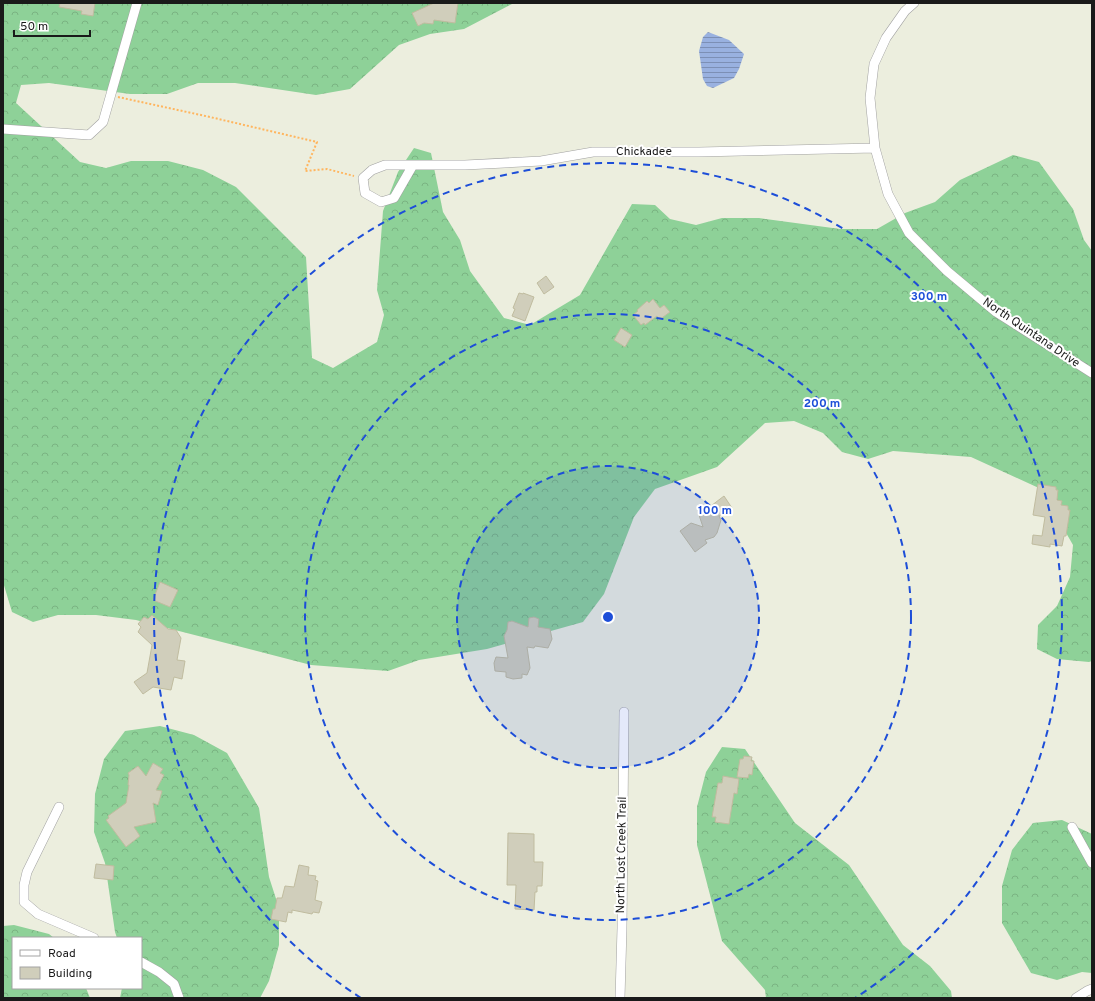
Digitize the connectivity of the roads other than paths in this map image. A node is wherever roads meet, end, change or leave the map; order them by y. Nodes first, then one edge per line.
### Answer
1 (137, 3) edge
2 (914, 3) edge
3 (3, 129) edge
4 (875, 148) junction
5 (413, 165) junction
6 (1092, 373) edge
7 (624, 712) dead end
8 (59, 807) dead end
9 (1072, 828) dead end
10 (1092, 863) edge
11 (92, 937) edge
12 (142, 963) edge
13 (1092, 989) edge
14 (179, 998) edge
15 (620, 998) edge
16 (1076, 998) edge

1 - 3 street
2 - 4 street, North Quintana Drive
4 - 5 street, Chickadee
4 - 6 street, North Quintana Drive
5 - 5 street, Chickadee
7 - 15 street, North Lost Creek Trail
8 - 11 street
9 - 10 street
12 - 14 street
13 - 16 street

